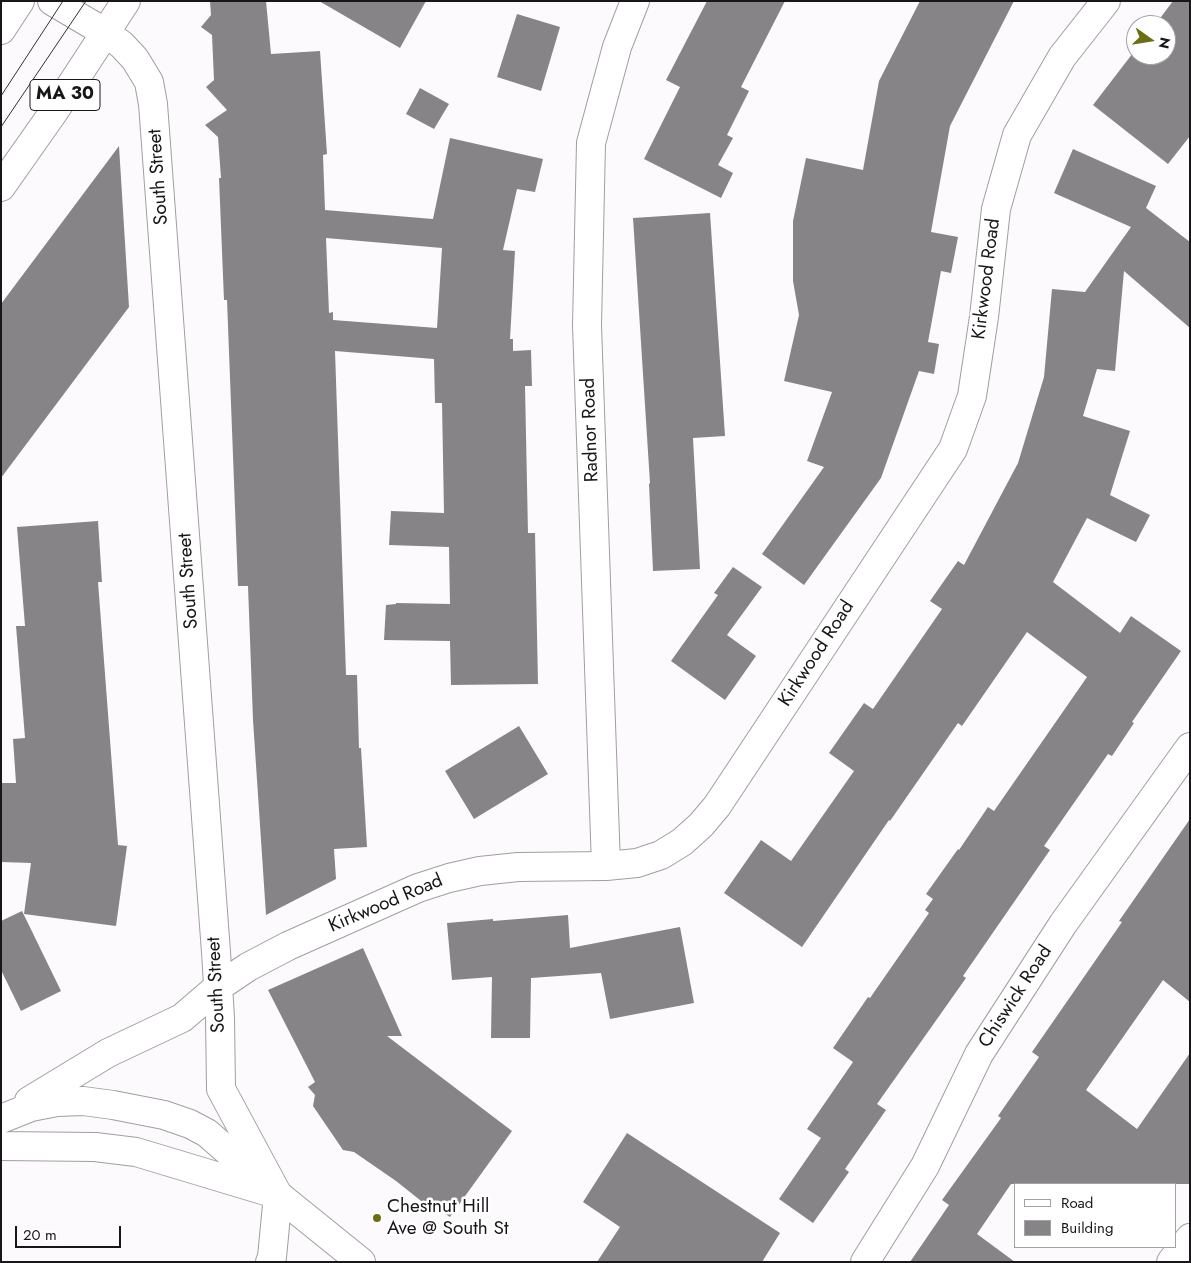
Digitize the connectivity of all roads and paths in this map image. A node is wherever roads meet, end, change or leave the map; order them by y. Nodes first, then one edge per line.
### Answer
1 (20, 1) edge
2 (52, 1) edge
3 (126, 1) edge
4 (635, 1) edge
5 (1106, 1) edge
6 (1, 30) edge
7 (106, 33) junction
8 (1, 187) edge
9 (1190, 747) edge
10 (606, 866) junction
11 (217, 988) junction
12 (1, 1118) edge
13 (1, 1146) edge
14 (278, 1195) junction
15 (1190, 1238) edge
16 (270, 1262) edge
17 (361, 1262) edge
18 (865, 1262) edge
19 (1171, 1262) edge

1 - 6 street
2 - 7 street, South Street
3 - 7 street, MA 30
4 - 10 street, Radnor Road
5 - 10 street, Kirkwood Road
7 - 8 street, MA 30
7 - 11 street, South Street
9 - 18 street, Chiswick Road
10 - 11 street, Kirkwood Road
11 - 12 street, Kirkwood Road
11 - 14 street, South Street
12 - 14 street
13 - 14 street
14 - 16 street
14 - 17 street
15 - 19 street

